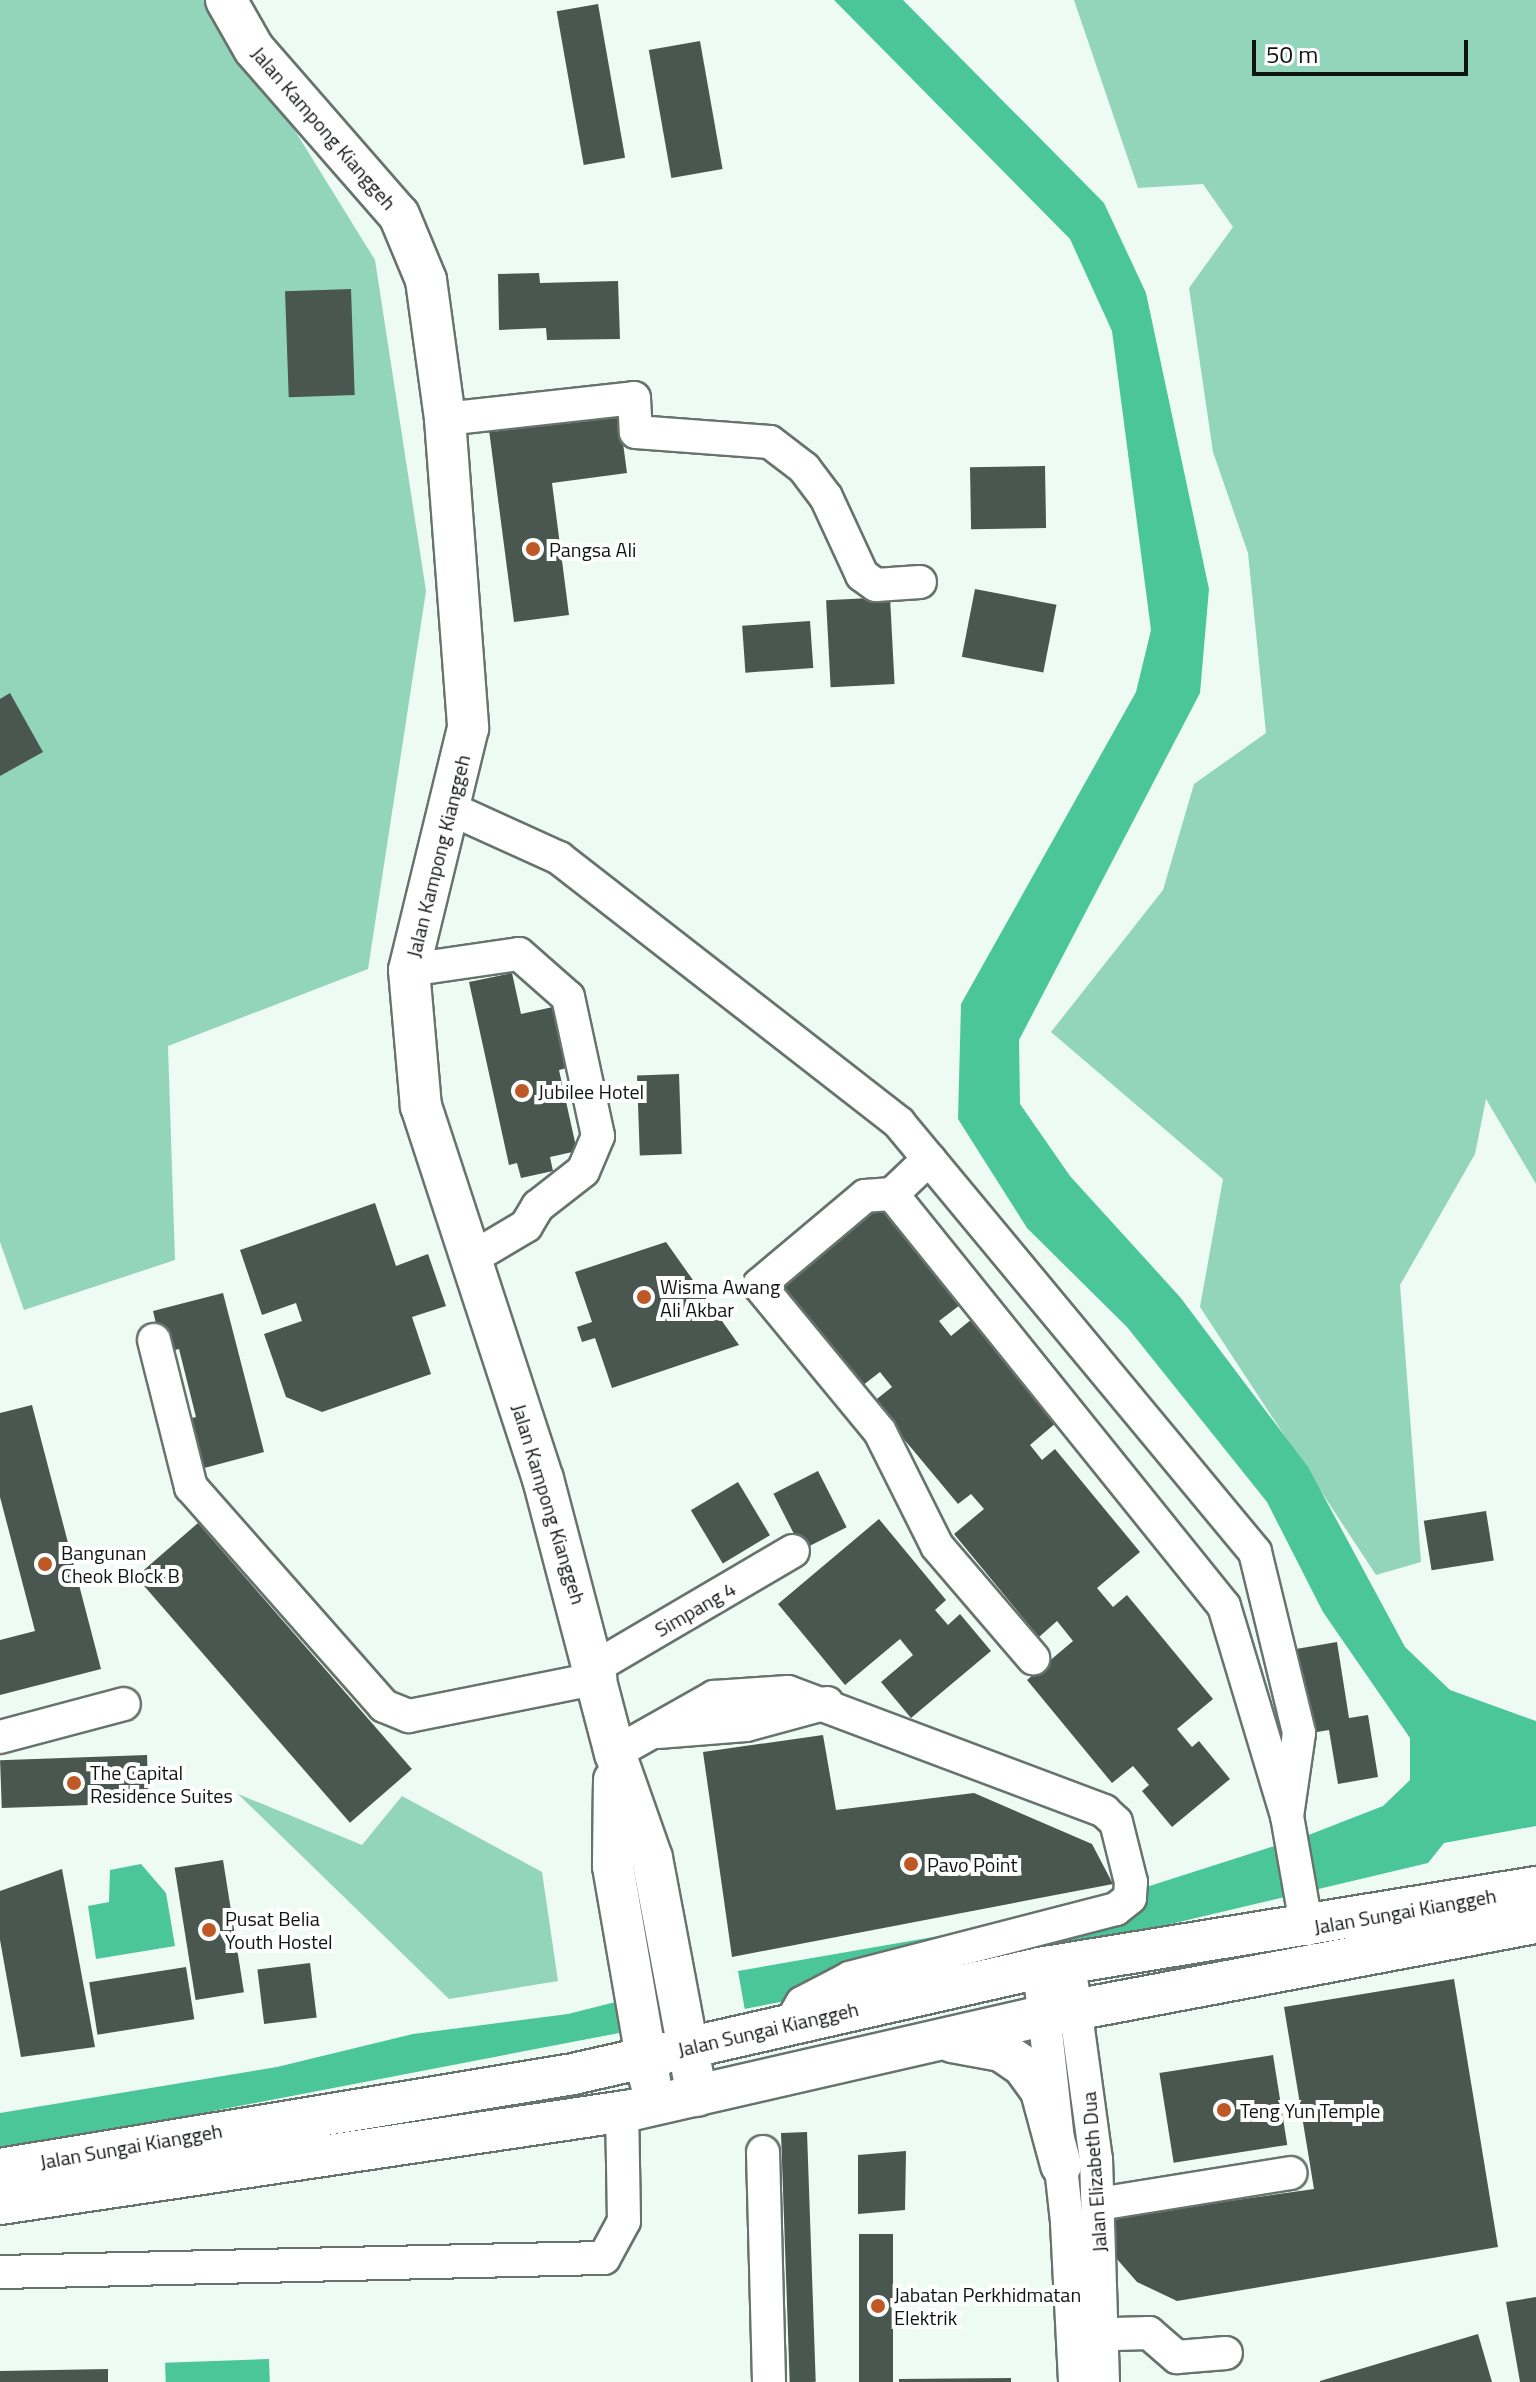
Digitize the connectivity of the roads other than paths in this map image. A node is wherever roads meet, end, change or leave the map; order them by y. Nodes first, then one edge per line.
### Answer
1 (226, 0) edge
2 (445, 419) junction
3 (920, 582) dead end
4 (451, 809) junction
5 (409, 970) junction
6 (929, 1159) junction
7 (892, 1194) junction
8 (472, 1258) junction
9 (154, 1340) dead end
10 (793, 1551) dead end
11 (1033, 1658) dead end
12 (598, 1672) junction
13 (124, 1704) dead end
14 (0, 1737) edge
15 (615, 1753) junction
16 (1287, 1816) junction
17 (1305, 1916) junction
18 (1535, 1917) edge
19 (1054, 1965) junction
20 (1062, 2012) junction
21 (784, 2020) junction
22 (694, 2032) junction
23 (934, 2040) junction
24 (636, 2043) junction
25 (697, 2096) junction
26 (638, 2108) junction
27 (763, 2152) dead end
28 (1061, 2165) junction
29 (0, 2169) edge
30 (1291, 2173) dead end
31 (0, 2204) edge
32 (1099, 2204) junction
33 (0, 2272) edge
34 (1088, 2335) junction
35 (1226, 2353) dead end
36 (769, 2382) edge
37 (1075, 2382) edge
38 (1103, 2382) edge

1 - 2 main road, Jalan Kampong Kianggeh
2 - 3 street
2 - 4 main road, Jalan Kampong Kianggeh
4 - 5 main road, Jalan Kampong Kianggeh
4 - 6 street
5 - 8 main road, Jalan Kampong Kianggeh
5 - 8 street
6 - 7 street
6 - 16 street
7 - 11 street
7 - 16 street
8 - 12 main road, Jalan Kampong Kianggeh
9 - 12 street
10 - 12 street, Simpang 4
12 - 15 main road, Jalan Kampong Kianggeh
13 - 14 street
15 - 21 street
15 - 22 main road, Jalan Kampong Kianggeh
15 - 24 main road, Jalan Kampong Kianggeh
16 - 17 street
17 - 18 main road, Jalan Sungai Kianggeh
17 - 19 main road, Jalan Sungai Kianggeh
18 - 20 main road, Jalan Sungai Kianggeh
19 - 20 street, Jalan Elizabeth Dua
19 - 21 main road, Jalan Sungai Kianggeh
20 - 23 main road, Jalan Sungai Kianggeh
20 - 28 street, Jalan Elizabeth Dua
20 - 32 street, Jalan Elizabeth Dua
21 - 22 main road, Jalan Sungai Kianggeh
22 - 24 main road, Jalan Sungai Kianggeh
22 - 25 main road
23 - 25 main road, Jalan Sungai Kianggeh
23 - 28 main road
24 - 26 main road, Jalan Kampong Kianggeh
24 - 29 main road, Jalan Sungai Kianggeh
25 - 26 main road, Jalan Sungai Kianggeh
26 - 31 main road, Jalan Sungai Kianggeh
26 - 33 street
27 - 36 street
28 - 34 street, Jalan Elizabeth Dua
30 - 32 street
32 - 34 street, Jalan Elizabeth Dua
34 - 35 street
34 - 37 street, Jalan Elizabeth Dua
34 - 38 street, Jalan Elizabeth Dua

